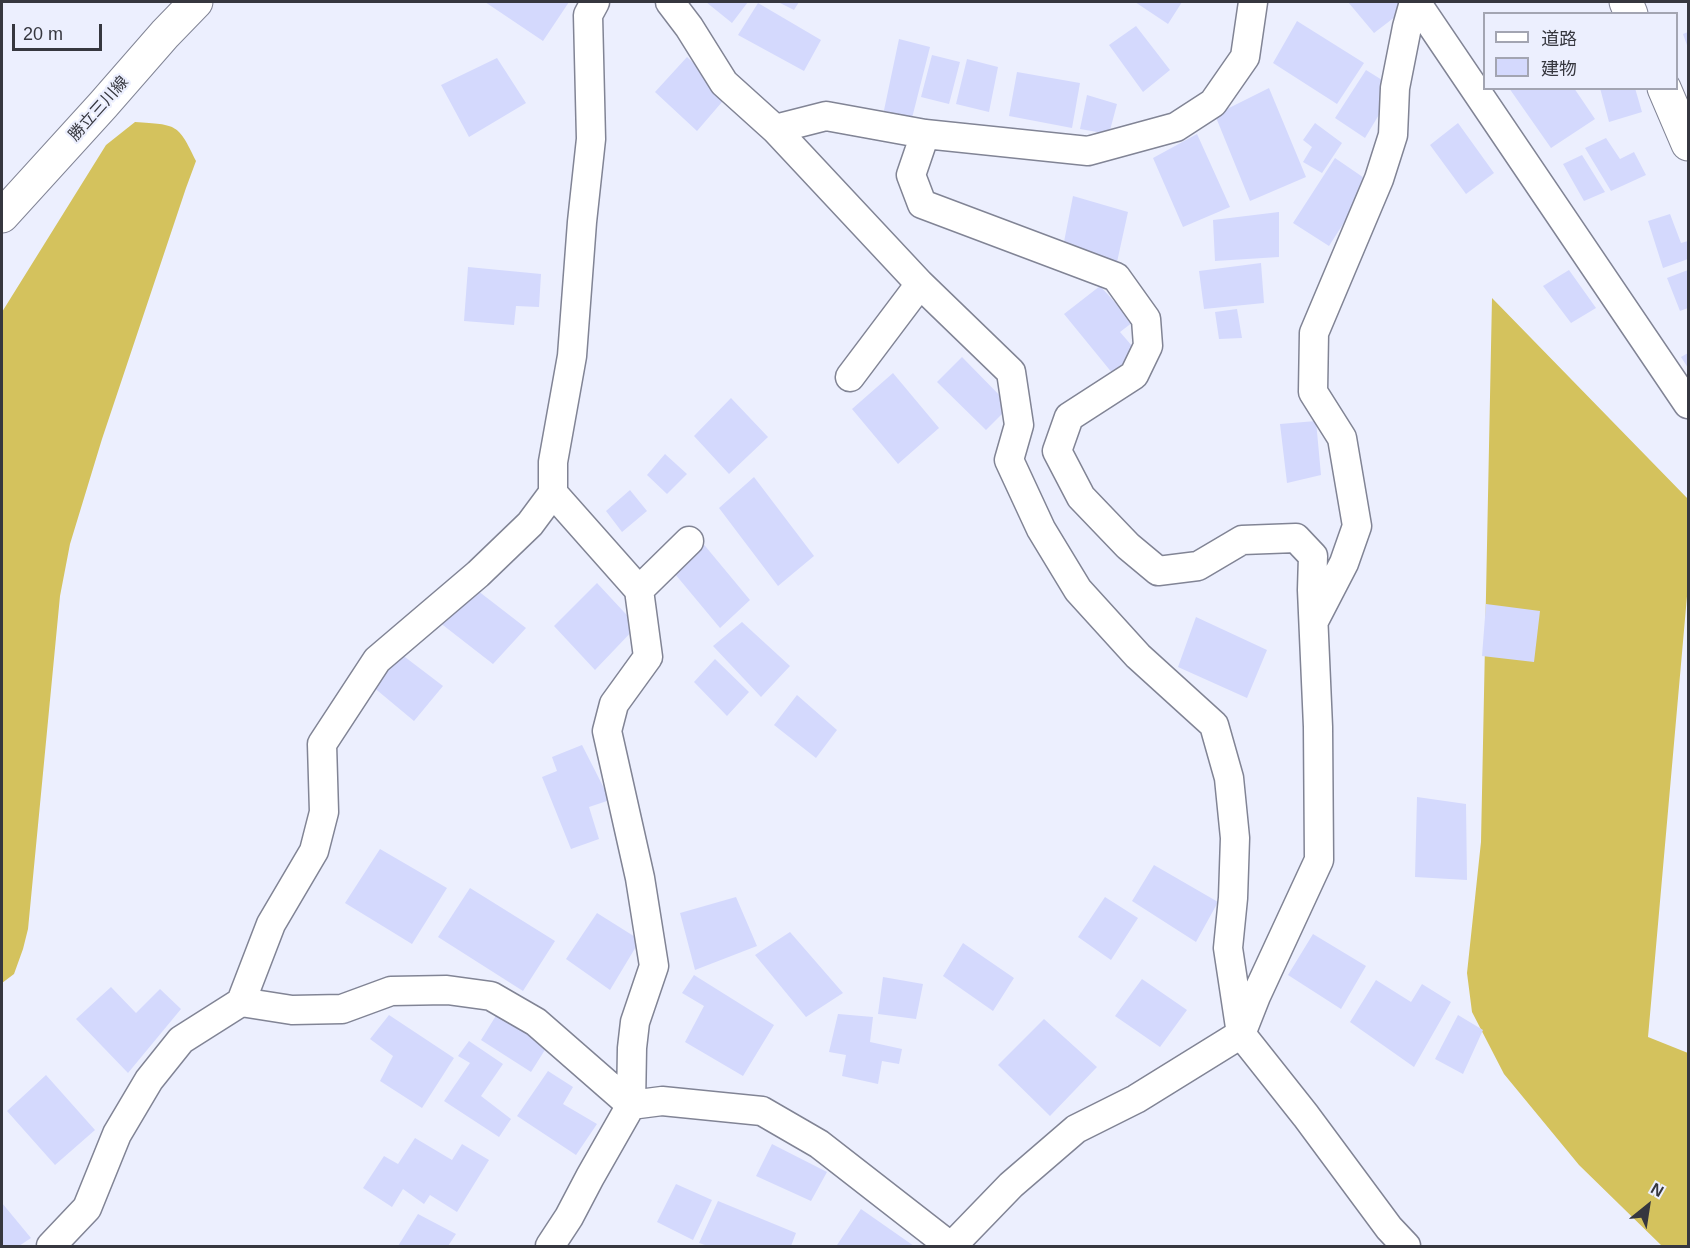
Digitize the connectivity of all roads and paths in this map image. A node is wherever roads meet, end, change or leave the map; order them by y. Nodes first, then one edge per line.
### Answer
1 (196, 2) edge
2 (595, 2) edge
3 (670, 2) edge
4 (1253, 2) edge
5 (1415, 2) edge
6 (1665, 90) edge
7 (775, 129) junction
8 (925, 134) junction
9 (1689, 144) edge
10 (2, 216) edge
11 (920, 284) junction
12 (850, 377) dead end
13 (1689, 404) edge
14 (553, 493) junction
15 (689, 541) dead end
16 (639, 590) junction
17 (1312, 624) junction
18 (241, 1002) junction
19 (1241, 1034) junction
20 (631, 1105) junction
21 (51, 1246) edge
22 (550, 1246) edge
23 (951, 1246) edge
24 (1406, 1246) edge

1 - 10 main road, 勝立三川線
2 - 14 street
3 - 7 street
4 - 8 street
5 - 13 street
5 - 17 street
6 - 9 main road
7 - 8 street
7 - 11 street
8 - 17 street
11 - 12 street
11 - 19 street
14 - 16 street
14 - 18 street
15 - 16 street
16 - 20 street
17 - 19 street
18 - 20 street
18 - 21 street
19 - 23 street
19 - 24 street
20 - 22 street
20 - 23 street

